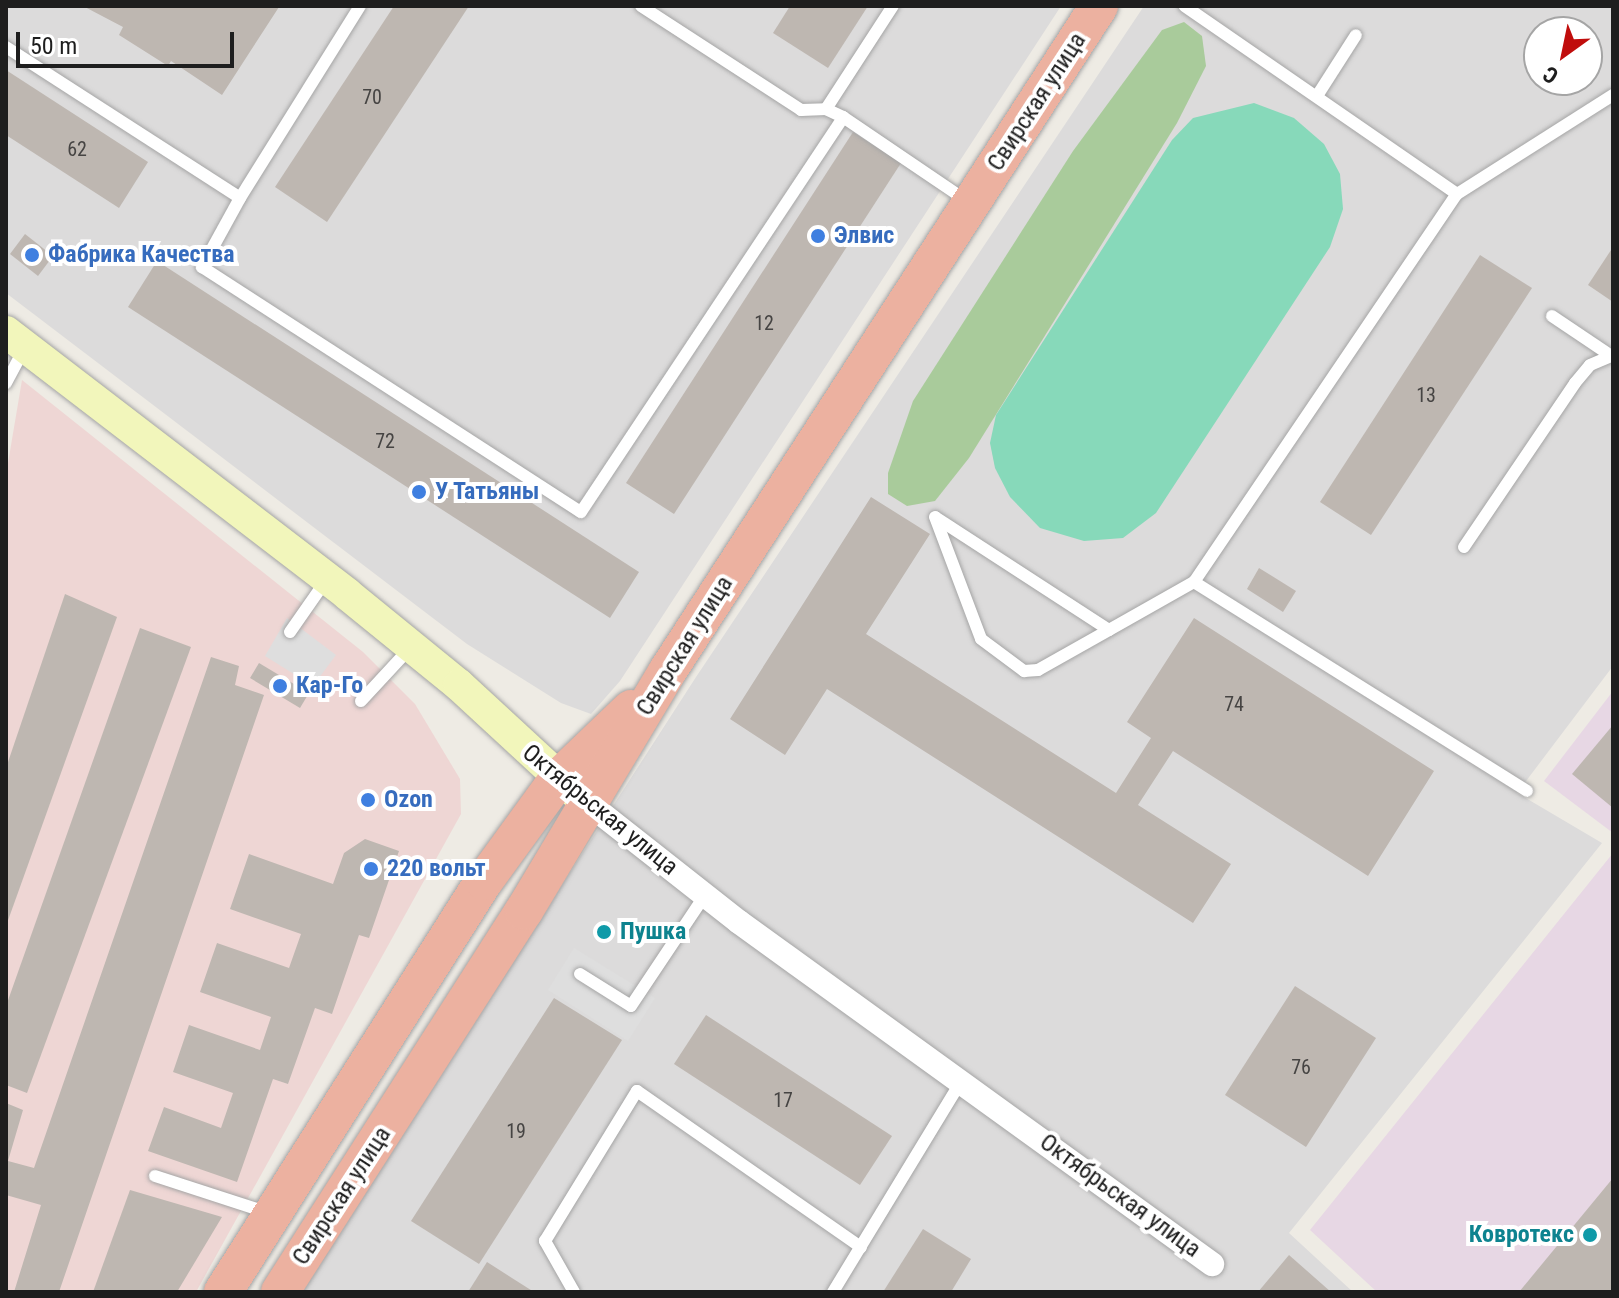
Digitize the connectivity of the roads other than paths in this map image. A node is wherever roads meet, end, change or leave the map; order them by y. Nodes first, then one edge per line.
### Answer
1 (360, 6) edge
2 (641, 6) edge
3 (893, 6) edge
4 (1099, 6) edge
5 (1184, 6) edge
6 (1356, 35) dead end
7 (6, 47) edge
8 (1613, 95) edge
9 (1317, 96) junction
10 (826, 109) junction
11 (843, 117) junction
12 (1457, 194) junction
13 (240, 198) junction
14 (971, 204) junction
15 (1552, 316) dead end
16 (16, 339) edge
17 (1610, 354) edge
18 (6, 383) edge
19 (1464, 547) dead end
20 (327, 579) junction
21 (1194, 582) junction
22 (1109, 630) junction
23 (290, 632) dead end
24 (411, 646) junction
25 (667, 672) junction
26 (361, 701) dead end
27 (558, 779) junction
28 (1527, 791) dead end
29 (589, 804) junction
30 (705, 895) junction
31 (580, 974) dead end
32 (962, 1080) junction
33 (155, 1176) dead end
34 (273, 1214) junction
35 (861, 1247) junction
36 (1212, 1264) dead end
37 (223, 1292) edge
38 (280, 1292) edge
39 (574, 1292) edge
40 (833, 1292) edge

1 - 13 lane
2 - 10 lane
3 - 10 lane
4 - 14 highway, Свирская улица
5 - 9 lane
6 - 9 lane
7 - 13 lane
8 - 12 lane
9 - 12 lane
10 - 11 lane
11 - 13 lane
11 - 14 lane
12 - 21 lane
14 - 25 highway, Свирская улица
15 - 17 lane
16 - 18 lane
16 - 20 main road, Октябрьская улица
17 - 19 lane
20 - 23 lane
20 - 24 main road, Октябрьская улица
21 - 22 lane
21 - 28 lane
22 - 22 lane
24 - 26 lane
24 - 27 main road, Октябрьская улица
25 - 27 highway, Свирская улица
25 - 29 highway, Свирская улица
27 - 29 main road, Октябрьская улица
27 - 34 highway, Свирская улица
29 - 30 street, Октябрьская улица
29 - 38 highway, Свирская улица
30 - 31 lane
30 - 32 street, Октябрьская улица
32 - 35 lane
32 - 36 street, Октябрьская улица
33 - 34 lane
34 - 37 highway, Свирская улица
35 - 39 lane
35 - 40 lane

